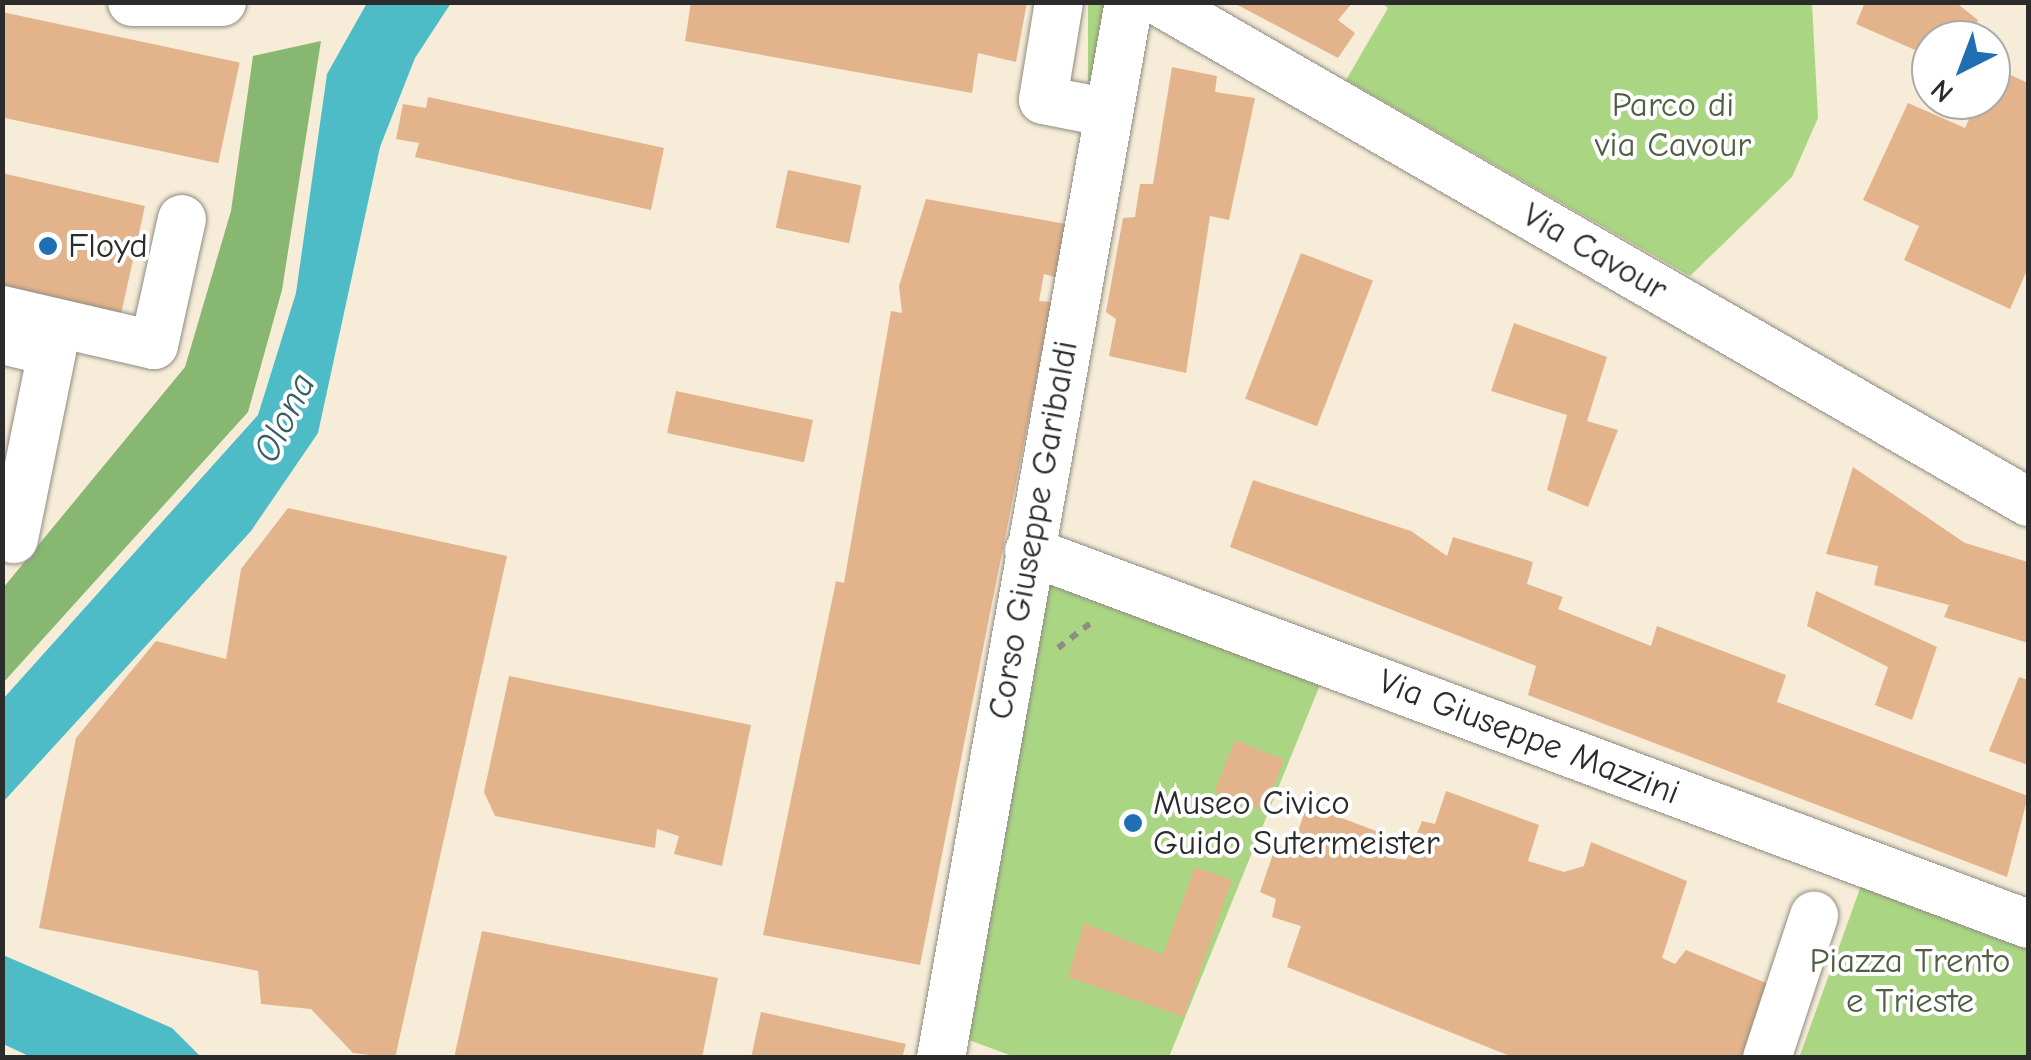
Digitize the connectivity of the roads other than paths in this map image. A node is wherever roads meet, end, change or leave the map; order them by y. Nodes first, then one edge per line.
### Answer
1 (132, 2) edge
2 (222, 2) edge
3 (1060, 2) edge
4 (1129, 2) edge
5 (1160, 2) edge
6 (1109, 114) junction
7 (182, 219) dead end
8 (2, 310) edge
9 (2, 340) edge
10 (2027, 498) edge
11 (14, 539) dead end
12 (1028, 551) junction
13 (1814, 916) dead end
14 (2028, 924) edge
15 (941, 1058) edge
16 (1767, 1058) edge

1 - 2 street
3 - 6 street
4 - 6 street, Corso Giuseppe Garibaldi
5 - 10 street, Via Cavour
6 - 12 street, Corso Giuseppe Garibaldi
7 - 8 street
9 - 11 street
12 - 14 street, Via Giuseppe Mazzini
12 - 15 street, Corso Giuseppe Garibaldi
13 - 16 street

